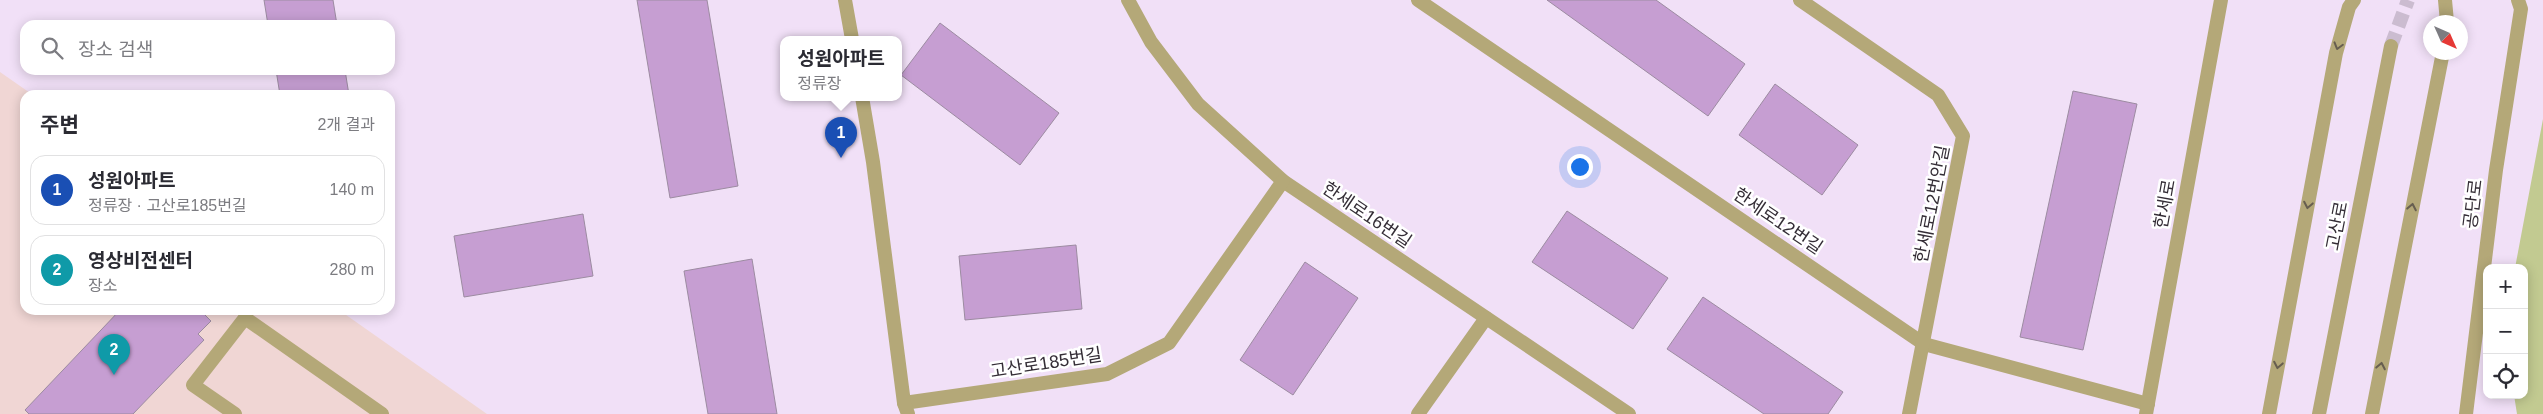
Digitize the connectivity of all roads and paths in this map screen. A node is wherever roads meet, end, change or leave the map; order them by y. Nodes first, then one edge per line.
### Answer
1 (845, 0) edge
2 (1128, 0) edge
3 (1418, 0) edge
4 (1800, 0) edge
5 (2220, 0) edge
6 (2354, 0) edge
7 (2445, 0) edge
8 (2518, 0) edge
9 (2446, 15) edge
10 (851, 36) edge
11 (2391, 46) tunnel mouth
12 (2441, 60) edge
13 (863, 101) edge
14 (1283, 181) junction
15 (1486, 318) junction
16 (1924, 344) junction
17 (906, 408) edge
18 (2147, 409) edge
19 (235, 414) edge
20 (382, 414) edge
21 (1418, 414) edge
22 (1629, 414) edge
23 (1909, 414) edge
24 (2269, 414) edge
25 (2319, 414) edge
26 (2372, 414) edge
27 (2466, 414) edge

1 - 10 street
2 - 14 street, 한세로16번길
3 - 16 street, 한세로12번길
4 - 16 street, 한세로12번안길
5 - 18 street, 한세로
6 -> 24 street
7 - 9 street
8 - 27 street, 공단로
11 - 25 street, 고산로
26 -> 12 street
13 - 17 street, 고산로185번길
14 - 15 street, 한세로16번길
14 - 17 street, 고산로185번길
15 - 21 street
15 - 22 street, 한세로16번길
16 - 18 street, 한세로12번길
16 - 23 street
19 - 20 street

